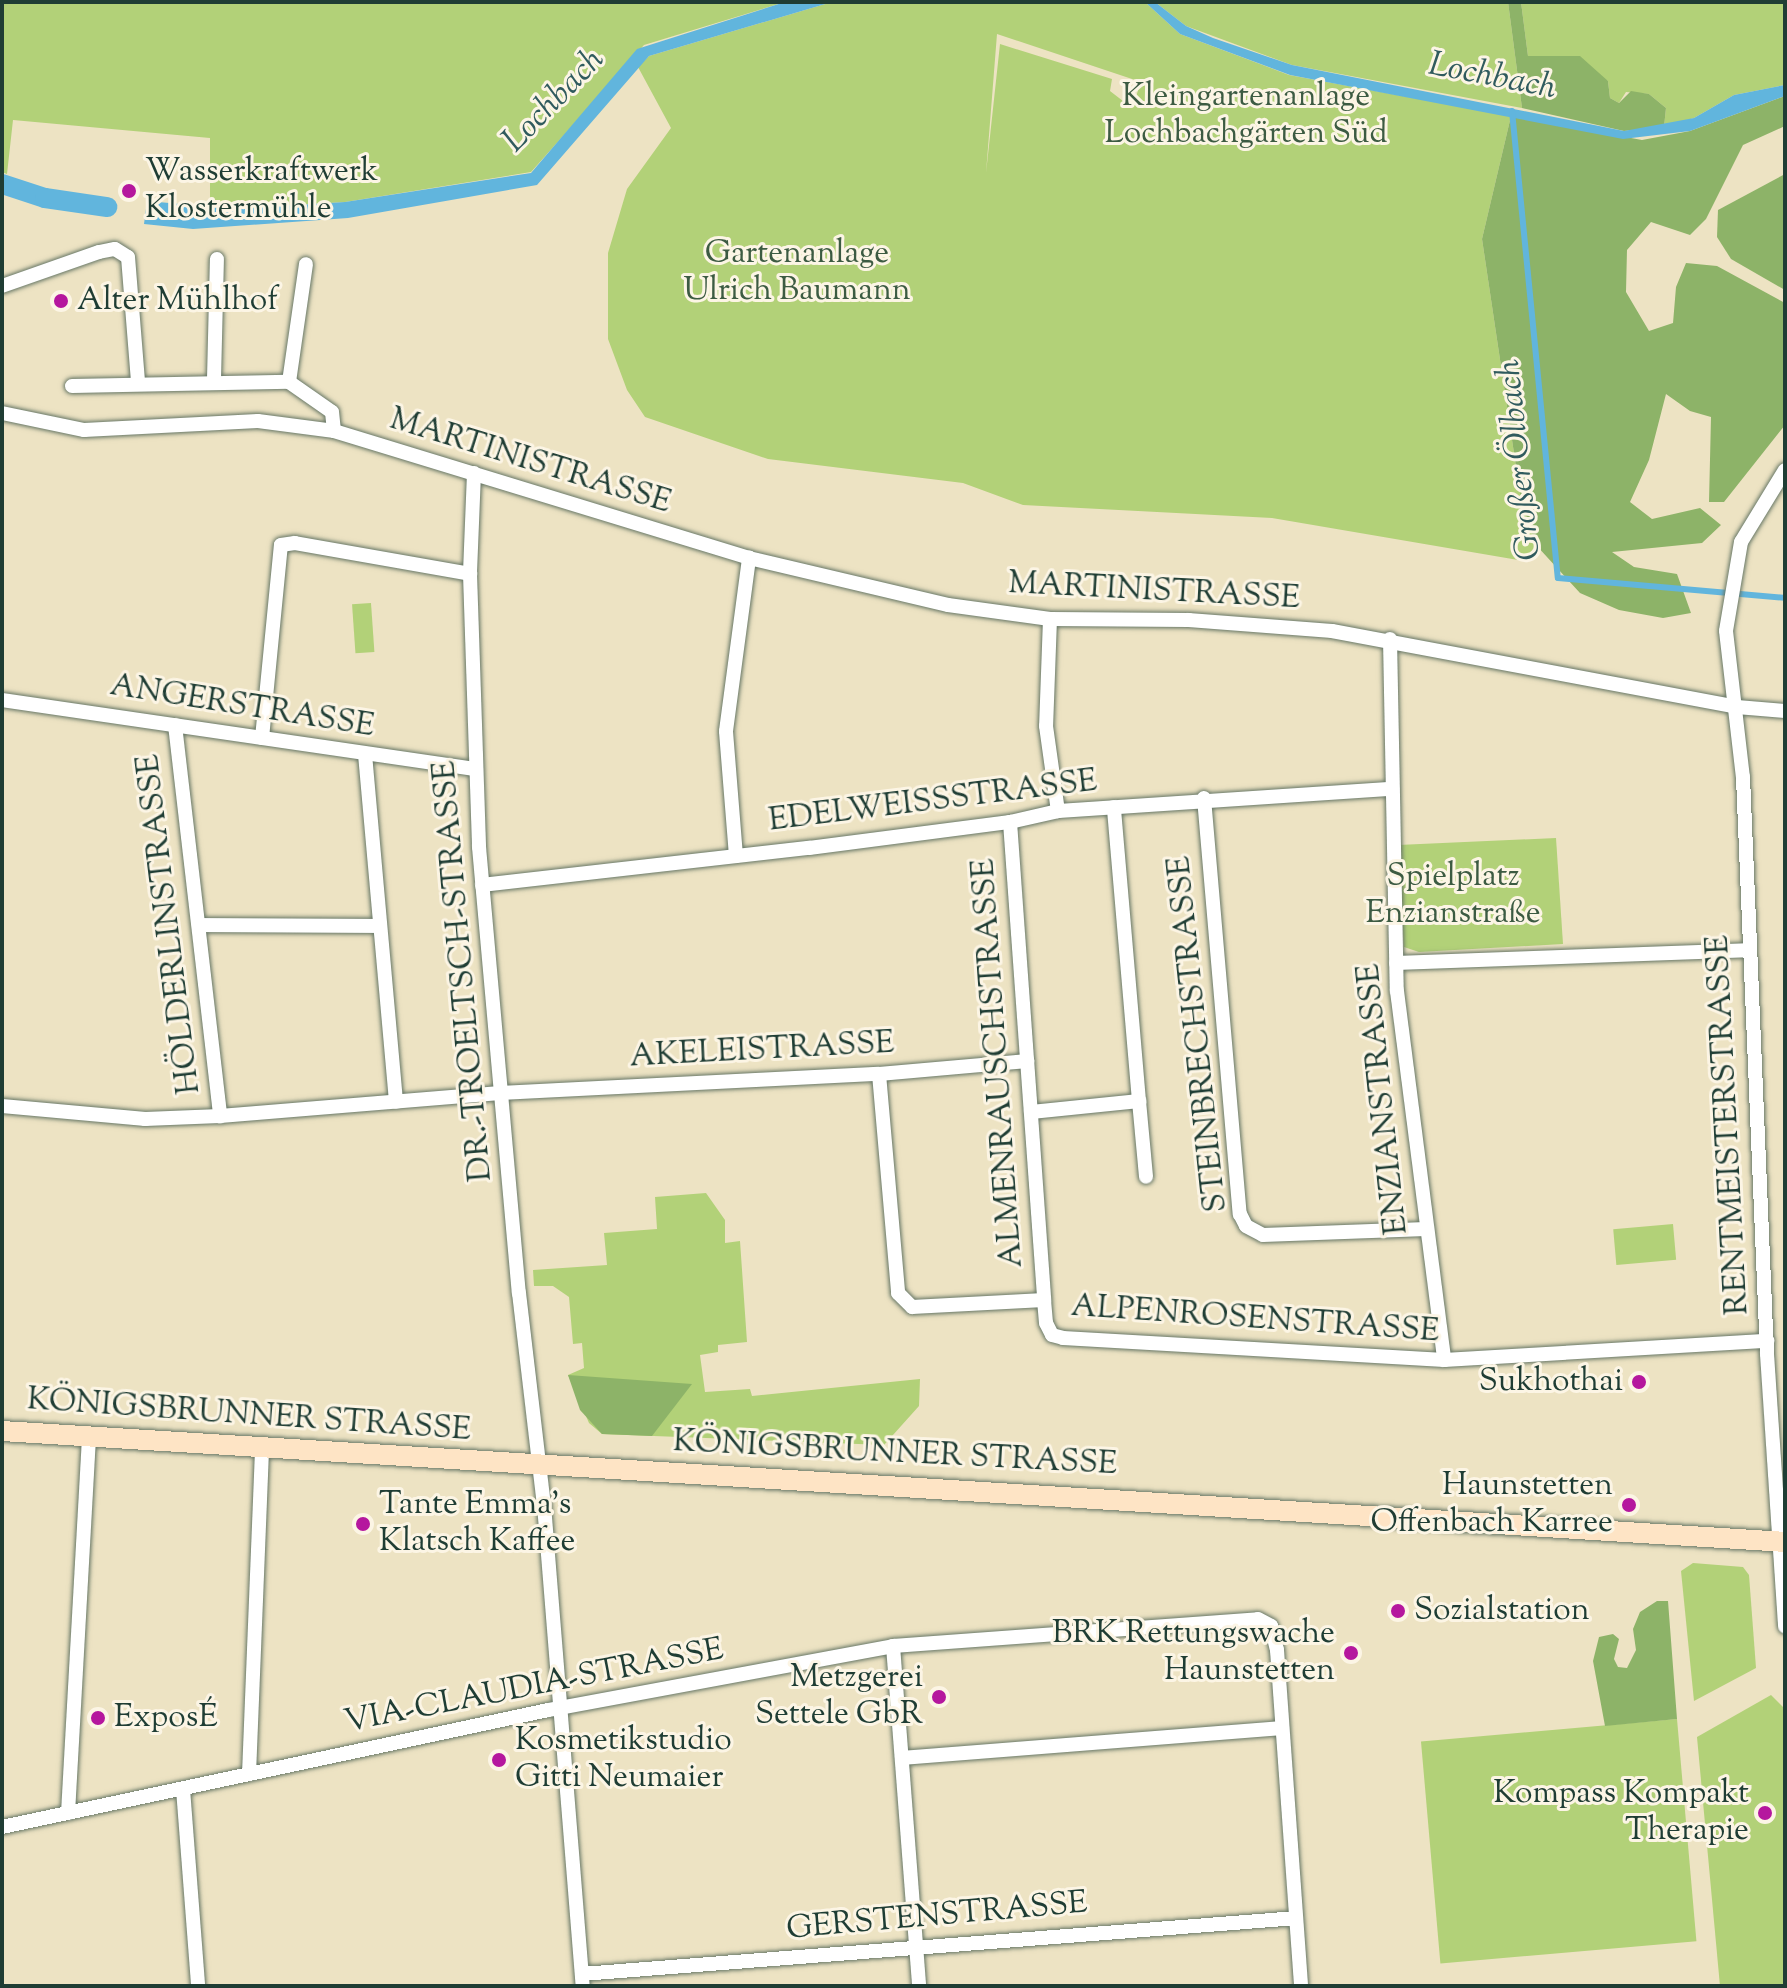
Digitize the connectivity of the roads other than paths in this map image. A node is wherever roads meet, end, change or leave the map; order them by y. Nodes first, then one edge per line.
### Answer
1 (217, 259) dead end
2 (306, 264) dead end
3 (2, 286) edge
4 (214, 379) junction
5 (138, 382) junction
6 (289, 382) junction
7 (72, 386) dead end
8 (2, 413) edge
9 (334, 431) junction
10 (1785, 470) edge
11 (474, 473) junction
12 (749, 558) junction
13 (470, 574) junction
14 (1050, 619) junction
15 (1390, 639) junction
16 (2, 700) edge
17 (1737, 707) junction
18 (1785, 711) edge
19 (175, 725) junction
20 (262, 738) junction
21 (365, 754) junction
22 (473, 769) junction
23 (1392, 789) junction
24 (1204, 798) junction
25 (1114, 807) junction
26 (1058, 811) junction
27 (1010, 822) junction
28 (736, 856) junction
29 (482, 885) junction
30 (199, 925) junction
31 (380, 926) junction
32 (1747, 950) junction
33 (1396, 963) junction
34 (1027, 1061) junction
35 (879, 1074) junction
36 (500, 1093) junction
37 (1139, 1101) junction
38 (396, 1102) junction
39 (2, 1106) edge
40 (1031, 1112) junction
41 (220, 1116) junction
42 (1146, 1177) dead end
43 (1426, 1229) junction
44 (1044, 1300) junction
45 (1767, 1341) junction
46 (1444, 1360) junction
47 (2, 1431) edge
48 (1779, 1433) edge
49 (89, 1437) junction
50 (262, 1447) junction
51 (538, 1463) junction
52 (1782, 1541) edge
53 (1785, 1626) edge
54 (893, 1646) junction
55 (560, 1708) junction
56 (1282, 1728) junction
57 (902, 1758) junction
58 (249, 1774) junction
59 (183, 1789) junction
60 (68, 1813) junction
61 (2, 1827) edge
62 (1296, 1918) junction
63 (917, 1947) junction
64 (583, 1980) edge
65 (198, 1986) edge
66 (919, 1986) edge
67 (1301, 1986) edge

1 - 4 street
2 - 6 street
3 - 5 street
4 - 5 street
4 - 6 street
5 - 7 street
6 - 9 street
8 - 9 street, MARTINISTRASSE
9 - 11 street, MARTINISTRASSE
10 - 17 street
11 - 12 street, MARTINISTRASSE
11 - 13 street, DR.-TROELTSCH-STRASSE
12 - 14 street, MARTINISTRASSE
12 - 28 street
13 - 20 street
13 - 22 street, DR.-TROELTSCH-STRASSE
14 - 15 street, MARTINISTRASSE
14 - 26 street
15 - 17 street, MARTINISTRASSE
15 - 23 street, ENZIANSTRASSE
16 - 19 street, ANGERSTRASSE
17 - 18 street, MARTINISTRASSE
17 - 32 street, RENTMEISTERSTRASSE
19 - 20 street, ANGERSTRASSE
19 - 30 street, HÖLDERLINSTRASSE
20 - 21 street, ANGERSTRASSE
21 - 22 street, ANGERSTRASSE
21 - 31 street
22 - 29 street, DR.-TROELTSCH-STRASSE
23 - 24 street, EDELWEISSSTRASSE
23 - 33 street, ENZIANSTRASSE
24 - 25 street, EDELWEISSSTRASSE
24 - 43 street, STEINBRECHSTRASSE
25 - 26 street, EDELWEISSSTRASSE
25 - 37 street
26 - 27 street, EDELWEISSSTRASSE
27 - 28 street, EDELWEISSSTRASSE
27 - 34 street, ALMENRAUSCHSTRASSE
28 - 29 street, EDELWEISSSTRASSE
29 - 36 street, DR.-TROELTSCH-STRASSE
30 - 31 street
30 - 41 street, HÖLDERLINSTRASSE
31 - 38 street
32 - 33 street
32 - 45 street, RENTMEISTERSTRASSE
33 - 43 street, ENZIANSTRASSE
34 - 35 street, AKELEISTRASSE
34 - 40 street, ALMENRAUSCHSTRASSE
35 - 36 street, AKELEISTRASSE
35 - 44 street, ALPENROSENSTRASSE
36 - 38 street, AKELEISTRASSE
36 - 51 street, DR.-TROELTSCH-STRASSE
37 - 40 street
37 - 42 street
38 - 41 street, AKELEISTRASSE
39 - 41 street, AKELEISTRASSE
40 - 44 street, ALMENRAUSCHSTRASSE
43 - 46 street, ENZIANSTRASSE
44 - 46 street, ALPENROSENSTRASSE
45 - 46 street, ALPENROSENSTRASSE
45 - 48 street, RENTMEISTERSTRASSE
47 - 49 main road, KÖNIGSBRUNNER STRASSE
48 - 52 street, RENTMEISTERSTRASSE
49 - 50 main road, KÖNIGSBRUNNER STRASSE
49 - 60 street
50 - 51 main road, KÖNIGSBRUNNER STRASSE
50 - 58 street
51 - 52 main road, KÖNIGSBRUNNER STRASSE
51 - 55 street, DR.-TROELTSCH-STRASSE
52 - 53 street, RENTMEISTERSTRASSE
54 - 55 street, VIA-CLAUDIA-STRASSE
54 - 56 street, VIA-CLAUDIA-STRASSE
54 - 57 street
55 - 58 street, VIA-CLAUDIA-STRASSE
55 - 64 street, DR.-TROELTSCH-STRASSE
56 - 57 street
56 - 62 street
57 - 63 street
58 - 59 street, VIA-CLAUDIA-STRASSE
59 - 60 street, VIA-CLAUDIA-STRASSE
59 - 65 street
60 - 61 street, VIA-CLAUDIA-STRASSE
62 - 63 street, GERSTENSTRASSE
62 - 67 street
63 - 64 street, GERSTENSTRASSE
63 - 66 street

